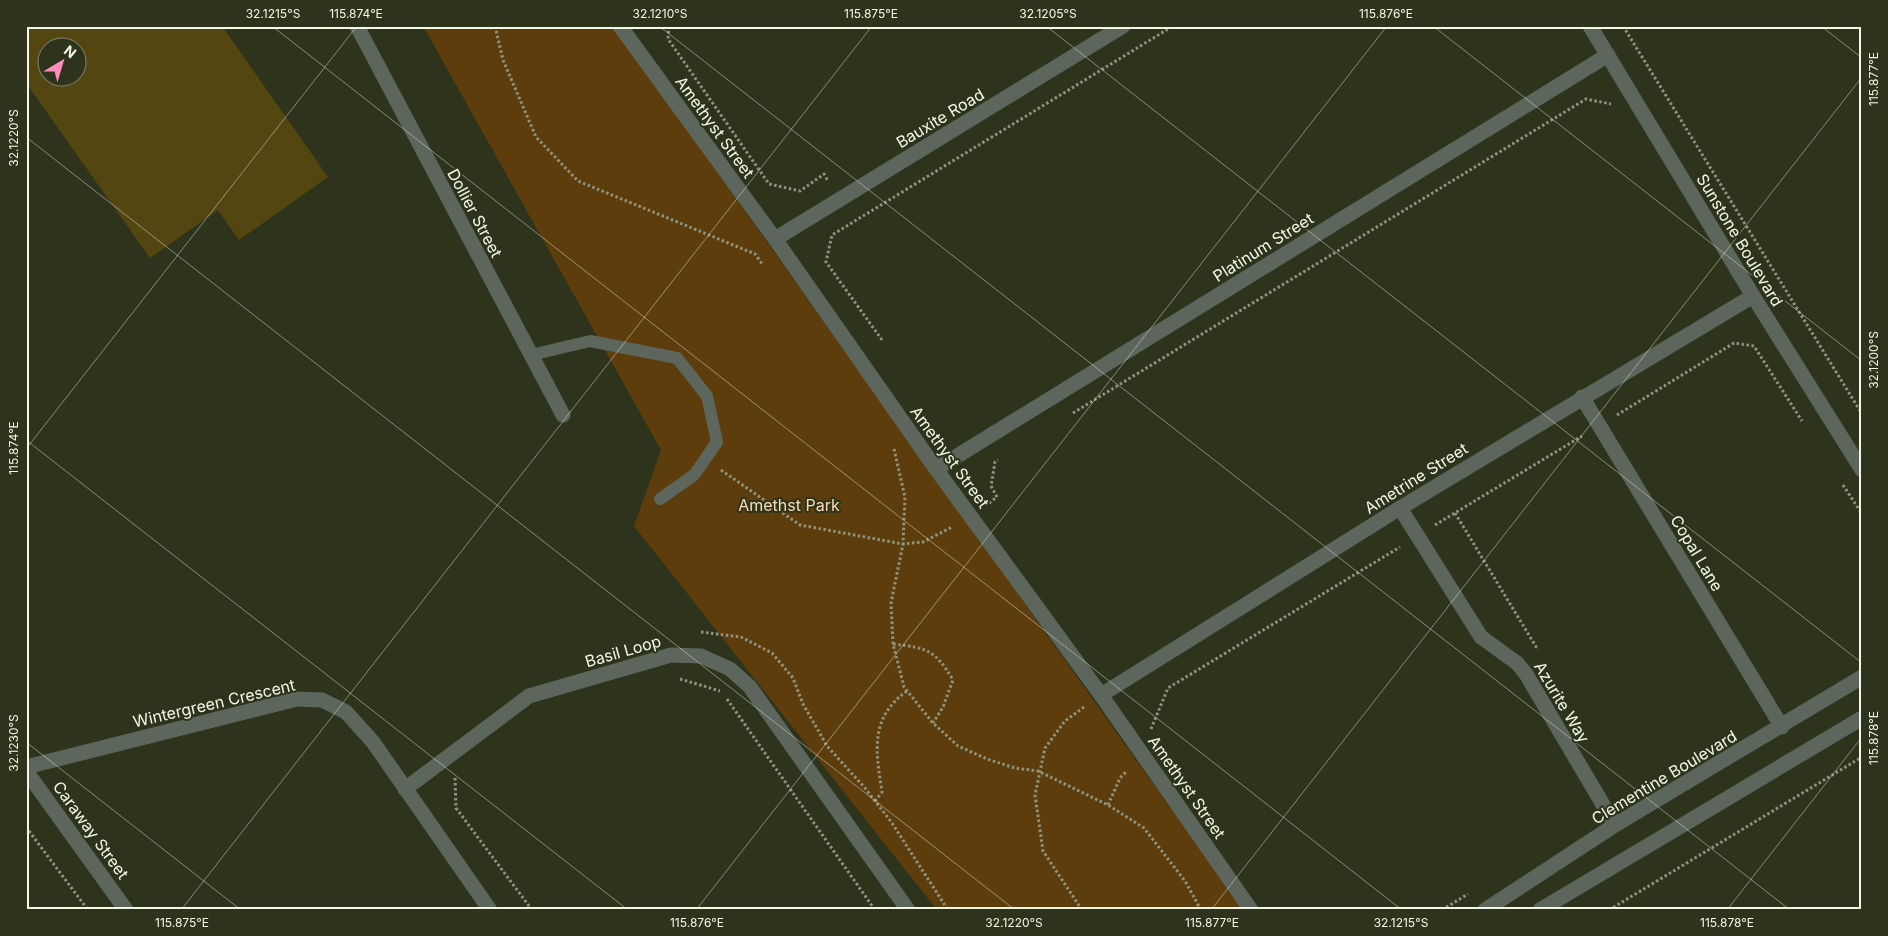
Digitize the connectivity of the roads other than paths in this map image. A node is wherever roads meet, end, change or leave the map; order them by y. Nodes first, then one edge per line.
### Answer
1 (357, 26) edge
2 (620, 26) edge
3 (1123, 26) edge
4 (1590, 26) edge
5 (1608, 55) junction
6 (775, 239) junction
7 (1753, 296) junction
8 (531, 355) junction
9 (1582, 397) junction
10 (563, 415) dead end
11 (936, 469) junction
12 (1862, 470) edge
13 (660, 499) dead end
14 (1400, 508) junction
15 (1862, 677) edge
16 (1101, 695) junction
17 (1862, 718) edge
18 (1782, 727) junction
19 (26, 769) edge
20 (405, 789) junction
21 (1615, 825) junction
22 (126, 910) edge
23 (490, 910) edge
24 (908, 910) edge
25 (1251, 910) edge
26 (1485, 910) edge
27 (1540, 910) edge

1 - 8 street, Dollier Street
2 - 6 street, Amethyst Street
3 - 6 street, Bauxite Road
4 - 5 street, Sunstone Boulevard
5 - 7 street, Sunstone Boulevard
5 - 11 street, Platinum Street
6 - 11 street, Amethyst Street
7 - 9 street, Ametrine Street
7 - 12 street, Sunstone Boulevard
8 - 10 street, Dollier Street
8 - 13 lane
9 - 14 street, Ametrine Street
9 - 18 street, Copal Lane
11 - 16 street, Amethyst Street
14 - 16 street, Ametrine Street
14 - 21 street, Azurite Way
15 - 18 street, Clementine Boulevard
16 - 25 street, Amethyst Street
17 - 27 street
18 - 21 street, Clementine Boulevard
19 - 20 street, Wintergreen Crescent
19 - 22 street, Caraway Street
20 - 23 street, Wintergreen Crescent
20 - 24 street, Basil Loop
21 - 26 street, Clementine Boulevard

